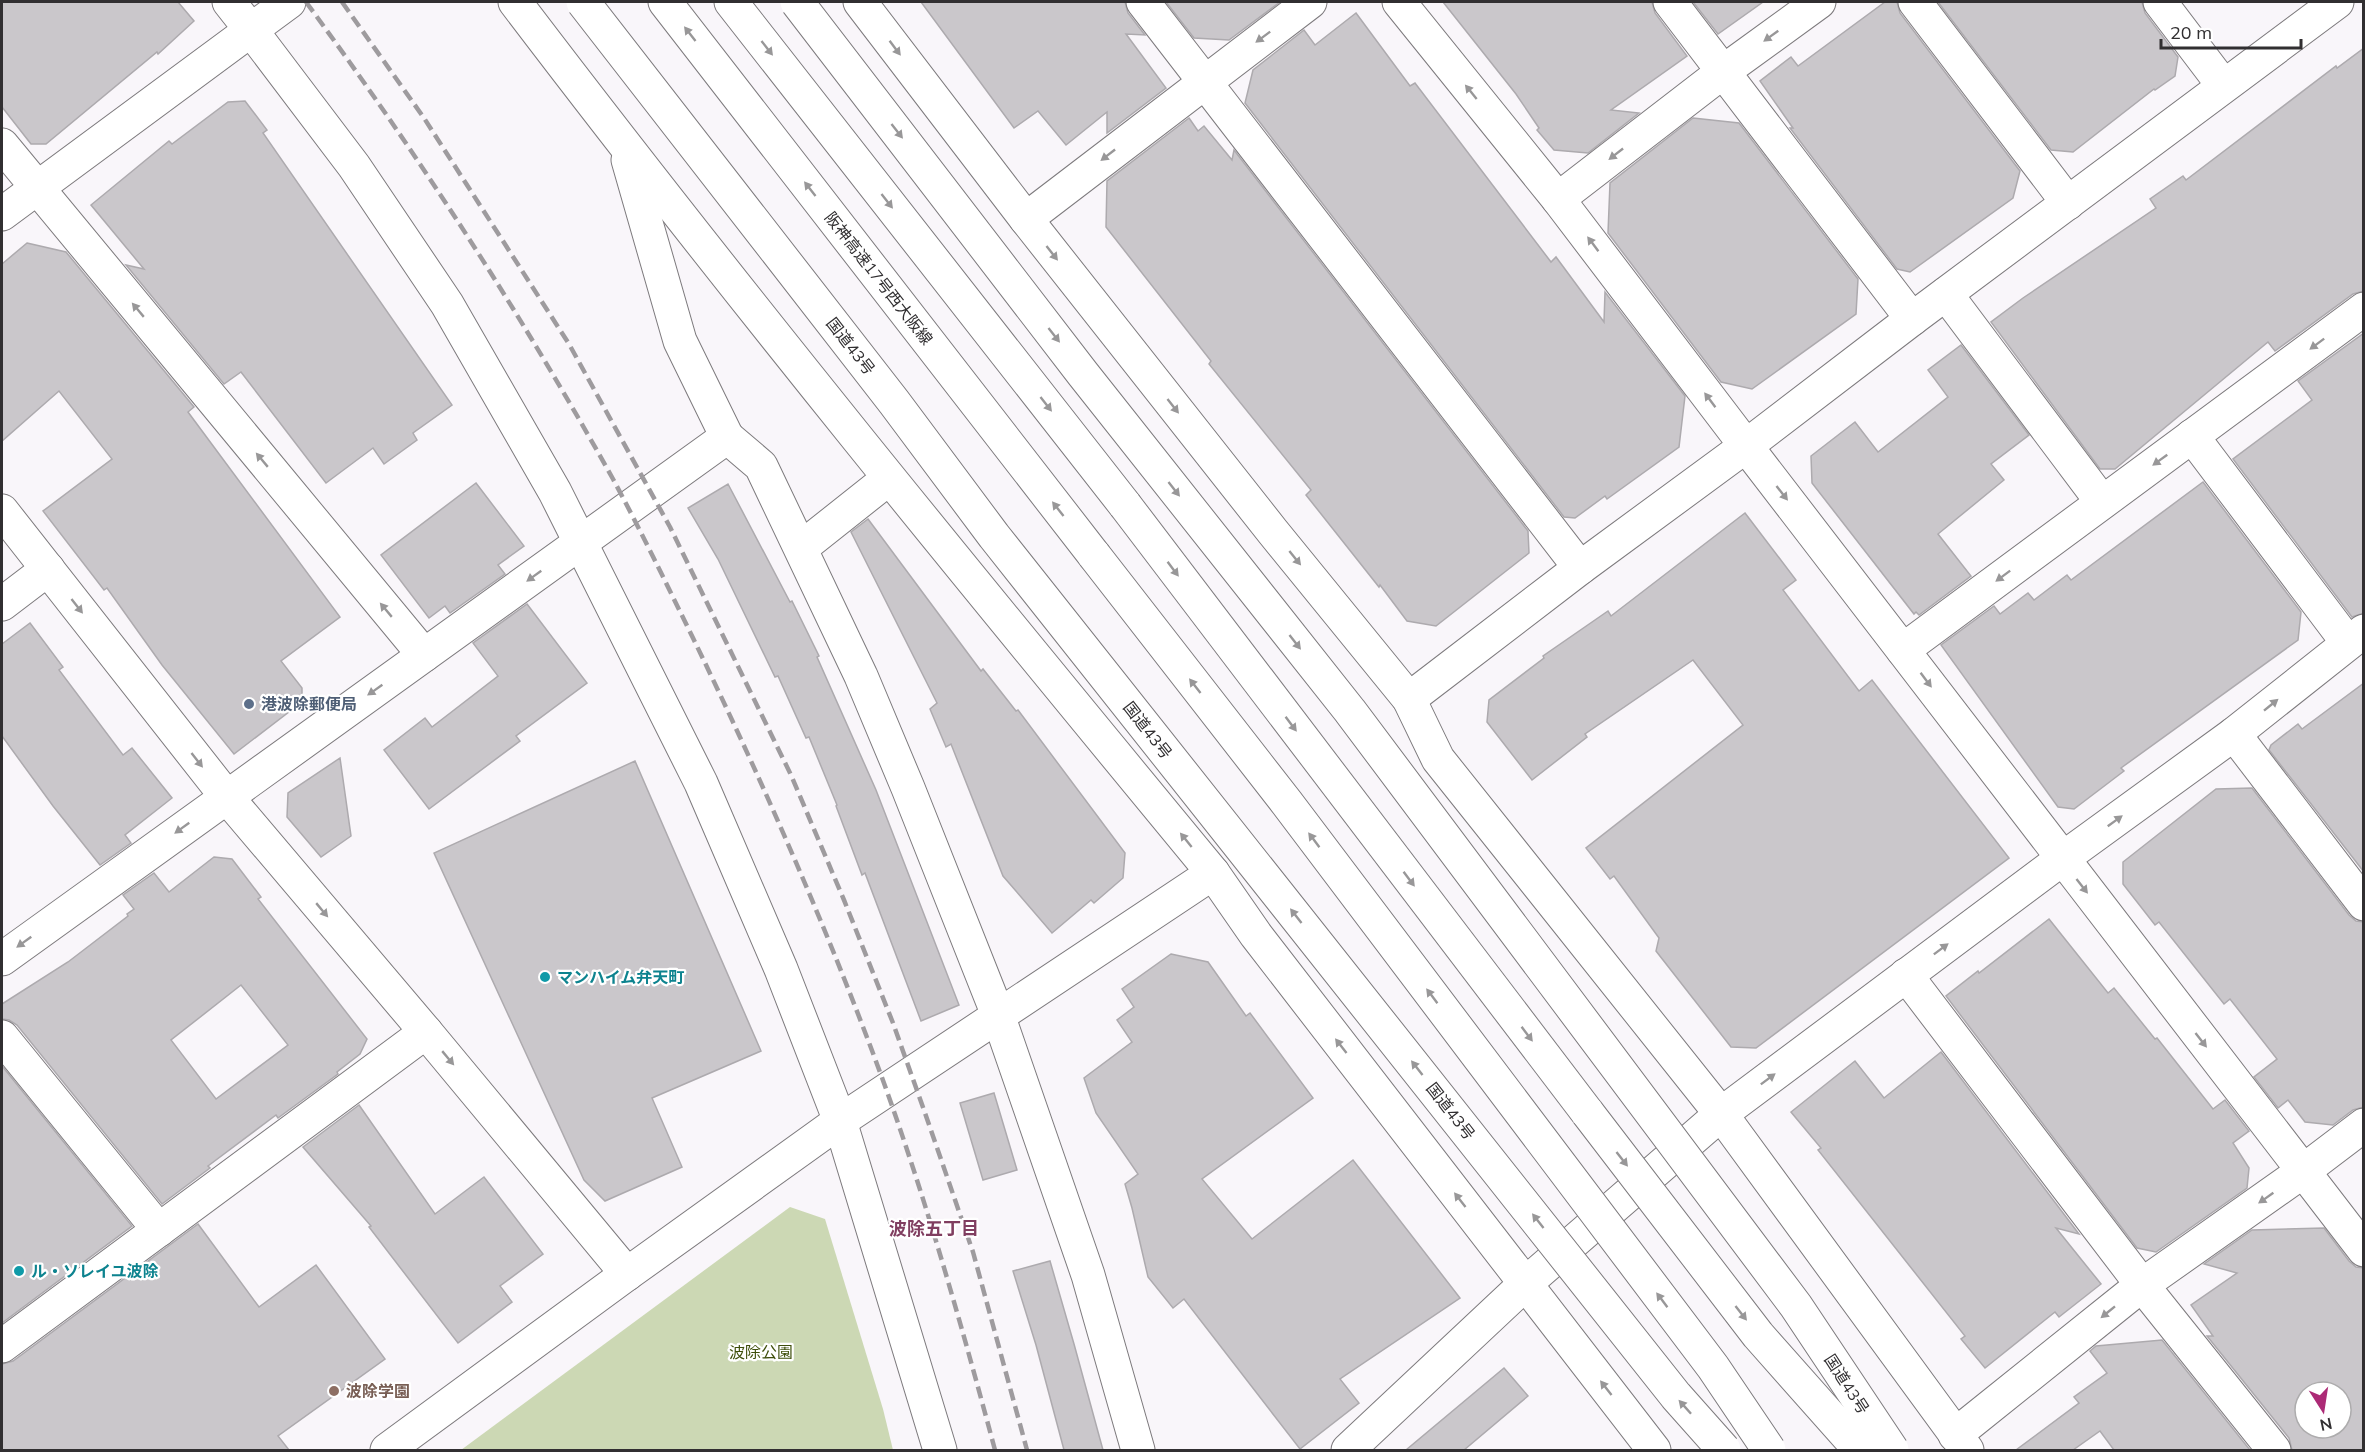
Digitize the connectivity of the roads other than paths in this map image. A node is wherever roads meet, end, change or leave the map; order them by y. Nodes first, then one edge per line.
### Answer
1 (229, 2) edge
2 (289, 2) edge
3 (515, 2) edge
4 (584, 2) edge
5 (665, 2) edge
6 (731, 2) edge
7 (797, 2) edge
8 (860, 2) edge
9 (1143, 2) edge
10 (1310, 2) edge
11 (1399, 2) edge
12 (1670, 2) edge
13 (1819, 2) edge
14 (1915, 2) edge
15 (2160, 2) edge
16 (2337, 2) edge
17 (251, 30) junction
18 (1724, 71) junction
19 (1204, 81) junction
20 (2223, 86) junction
21 (2, 145) edge
22 (623, 145) junction
23 (37, 188) junction
24 (1558, 199) junction
25 (2068, 203) junction
26 (2, 214) edge
27 (1026, 219) junction
28 (1946, 294) junction
29 (2364, 309) edge
30 (1912, 319) junction
31 (2192, 436) junction
32 (727, 437) junction
33 (1746, 446) junction
34 (888, 480) junction
35 (2102, 502) junction
36 (2, 511) edge
37 (581, 542) junction
38 (801, 548) junction
39 (1580, 568) junction
40 (48, 569) junction
41 (2, 604) edge
42 (2356, 637) edge
43 (1903, 650) junction
44 (424, 655) junction
45 (1409, 699) junction
46 (2234, 734) junction
47 (226, 796) junction
48 (2062, 859) junction
49 (1213, 873) junction
50 (2364, 904) edge
51 (2, 958) edge
52 (1906, 975) junction
53 (998, 1015) junction
54 (426, 1032) junction
55 (2, 1037) edge
56 (1721, 1114) junction
57 (840, 1121) junction
58 (2364, 1125) edge
59 (2302, 1172) junction
60 (159, 1230) junction
61 (2364, 1250) edge
62 (627, 1274) junction
63 (1525, 1284) junction
64 (2142, 1285) junction
65 (2, 1346) edge
66 (1961, 1443) edge
67 (387, 1450) edge
68 (940, 1450) edge
69 (1138, 1450) edge
70 (1348, 1450) edge
71 (1654, 1450) edge
72 (1724, 1450) edge
73 (1769, 1450) edge
74 (1860, 1450) edge
75 (1892, 1450) edge
76 (2274, 1450) edge

1 - 17 main road
2 - 17 main road
3 - 22 main road
72 -> 4 main road, 国道43号, bridge
73 -> 5 main road, 阪神高速17号西大阪線, bridge
6 -> 74 main road, bridge
7 -> 75 main road, 国道43号, bridge
8 -> 27 main road
9 - 19 main road
10 -> 19 main road
24 -> 11 main road
12 - 18 main road
13 -> 18 main road
14 - 25 main road
15 - 20 main road
16 - 20 main road
17 - 23 main road
17 - 37 main road
18 -> 24 main road
18 - 30 main road
19 -> 27 main road
19 - 39 main road
20 - 25 main road
21 - 23 main road
22 - 32 main road
22 - 34 main road
23 - 26 main road
44 -> 23 main road
33 -> 24 main road
25 - 28 main road
27 -> 45 main road
28 - 30 main road
28 - 35 main road
29 -> 31 main road
30 - 33 main road
31 -> 35 main road
31 - 42 main road
32 - 37 main road
32 - 38 main road
33 - 39 main road
33 -> 43 main road
34 - 38 main road
49 -> 34 main road
35 -> 43 main road
36 - 40 main road
37 -> 44 main road
37 - 57 main road
38 - 53 main road
39 - 45 main road
40 - 41 main road
40 -> 47 main road
46 -> 42 main road
43 -> 48 main road
44 -> 47 main road
45 - 56 main road
48 -> 46 main road
46 - 50 main road
47 -> 51 main road
47 -> 54 main road
52 -> 48 main road
48 -> 59 main road
49 - 53 main road
63 -> 49 main road
56 -> 52 main road
52 - 64 main road
53 - 57 main road
53 - 69 main road
54 - 60 main road
54 -> 62 main road
55 - 60 main road
56 - 63 main road
56 - 66 main road
57 - 62 main road
57 - 68 main road
58 - 59 main road
59 - 61 main road
59 -> 64 main road
60 - 65 main road
62 - 67 main road
63 - 70 main road
71 -> 63 main road
64 -> 66 main road
64 - 76 main road

